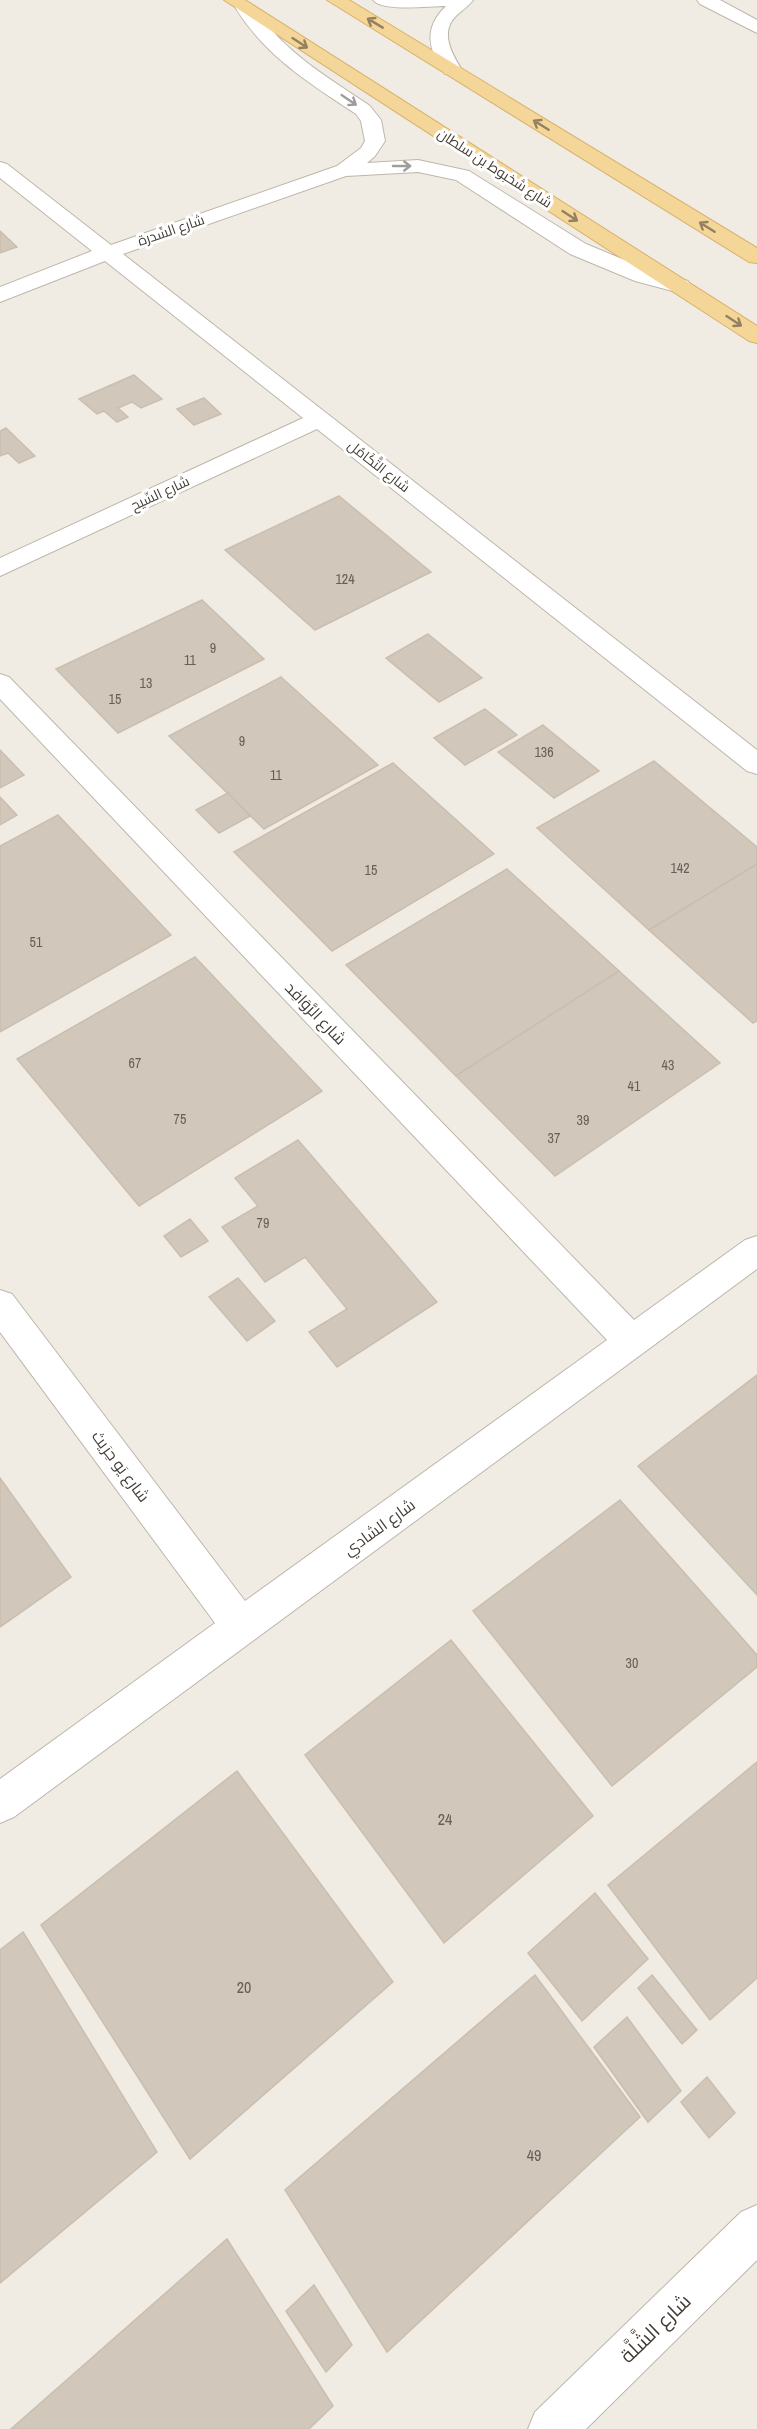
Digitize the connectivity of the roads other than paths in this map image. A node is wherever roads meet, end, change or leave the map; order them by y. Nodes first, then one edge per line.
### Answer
1 (336, 0) edge
2 (382, 0) edge
3 (449, 0) edge
4 (464, 0) edge
5 (706, 0) edge
6 (238, 4) edge
7 (757, 27) edge
8 (452, 70) junction
9 (0, 168) edge
10 (344, 170) junction
11 (107, 253) junction
12 (757, 258) edge
13 (680, 286) junction
14 (0, 295) edge
15 (757, 336) edge
16 (320, 419) junction
17 (0, 568) edge
18 (0, 683) edge
19 (757, 764) edge
20 (757, 1250) edge
21 (0, 1305) edge
22 (632, 1342) junction
23 (242, 1628) junction
24 (0, 1803) edge
25 (757, 2228) edge
26 (552, 2429) edge

8 -> 1 main road
2 - 3 street
4 - 8 street
5 - 7 street
6 -> 10 street, شارع السِّدرة
6 -> 13 main road, شارع شخبوط بن سلطان
12 -> 8 main road
9 - 11 street, شارع التَّكَامُل
10 - 11 street, شارع السِّدرة
10 -> 13 street, شارع السِّدرة
11 - 14 street, شارع السِّدرة
11 - 16 street, شارع التَّكَامُل
13 -> 15 main road, شارع شخبوط بن سلطان
16 - 17 street, شارع السِّيح
16 - 19 street, شارع التَّكَامُل
18 - 22 street, شارع الرَّوَافِد
20 - 22 street, شارع الشادي
21 - 23 street, شارع يَو حِرَيث
22 - 23 street, شارع الشادي
23 - 24 street, شارع الشادي
25 - 26 street, شارع الشَّلَّة

